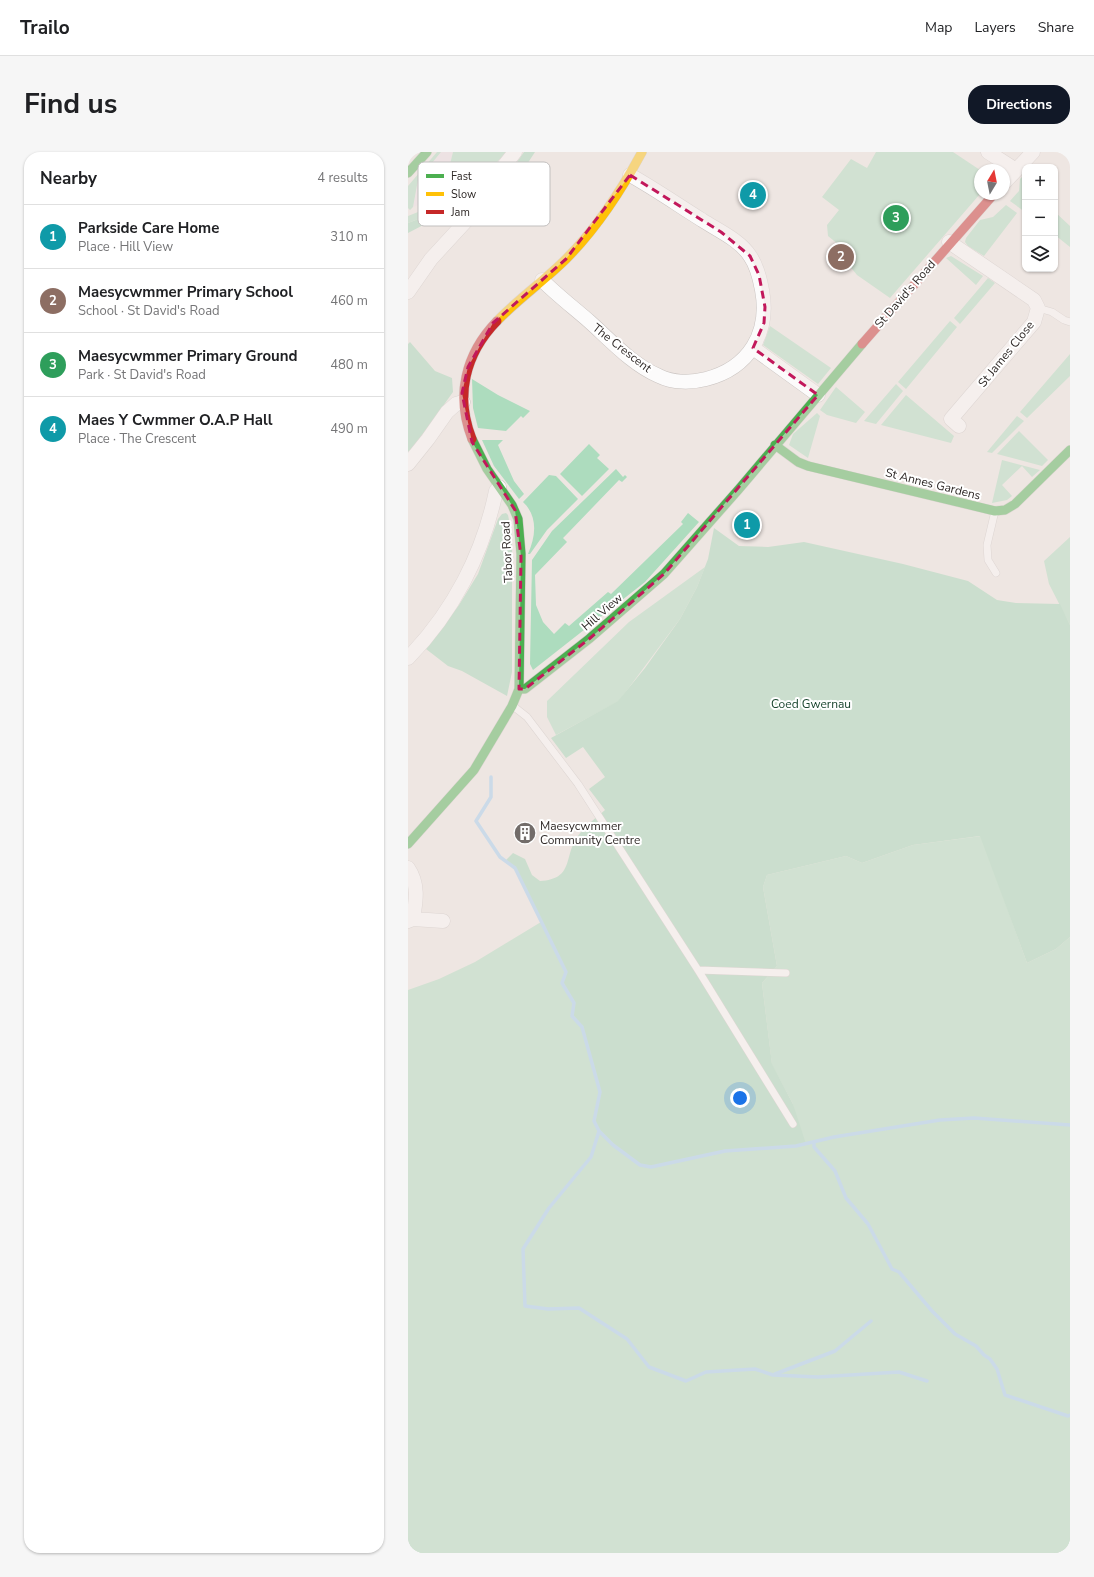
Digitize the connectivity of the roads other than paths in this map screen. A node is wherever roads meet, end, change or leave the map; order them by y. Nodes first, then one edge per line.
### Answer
1 (427, 152) edge
2 (515, 152) edge
3 (642, 152) edge
4 (988, 152) edge
5 (1033, 152) edge
6 (507, 162) edge
7 (1016, 170) junction
8 (408, 173) edge
9 (630, 175) junction
10 (1010, 176) edge
11 (988, 200) edge
12 (461, 226) edge
13 (949, 242) junction
14 (542, 280) junction
15 (408, 292) edge
16 (1038, 308) junction
17 (1070, 322) edge
18 (753, 348) junction
19 (818, 395) junction
20 (463, 402) junction
21 (959, 426) dead end
22 (776, 445) junction
23 (1070, 450) edge
24 (408, 464) edge
25 (499, 487) junction
26 (995, 511) junction
27 (996, 573) dead end
28 (408, 658) edge
29 (519, 689) junction
30 (512, 706) junction
31 (408, 844) edge
32 (408, 868) edge
33 (411, 920) edge
34 (443, 921) dead end
35 (698, 970) junction
36 (786, 973) dead end
37 (793, 1124) dead end

1 - 8 street
2 - 6 street
3 - 9 street, Tabor Road
4 - 7 street
5 - 7 street
7 - 10 street
9 - 14 street, Tabor Road
9 - 18 street, The Crescent
11 - 13 street, St David's Road
12 - 15 street
13 - 16 street, St James Close
13 - 19 street, St David's Road
14 - 18 street, The Crescent
14 - 20 street, Tabor Road
16 - 17 lane
16 - 21 street, St James Close
18 - 19 street
19 - 22 street, Hill View
20 - 24 street
20 - 25 street, Tabor Road
22 - 26 street, St Annes Gardens
22 - 29 street, Hill View
23 - 26 street
25 - 28 street
25 - 29 street, Tabor Road
26 - 27 lane
29 - 30 street
30 - 31 street
30 - 35 lane
32 - 33 street
33 - 34 street
35 - 36 lane
35 - 37 lane

